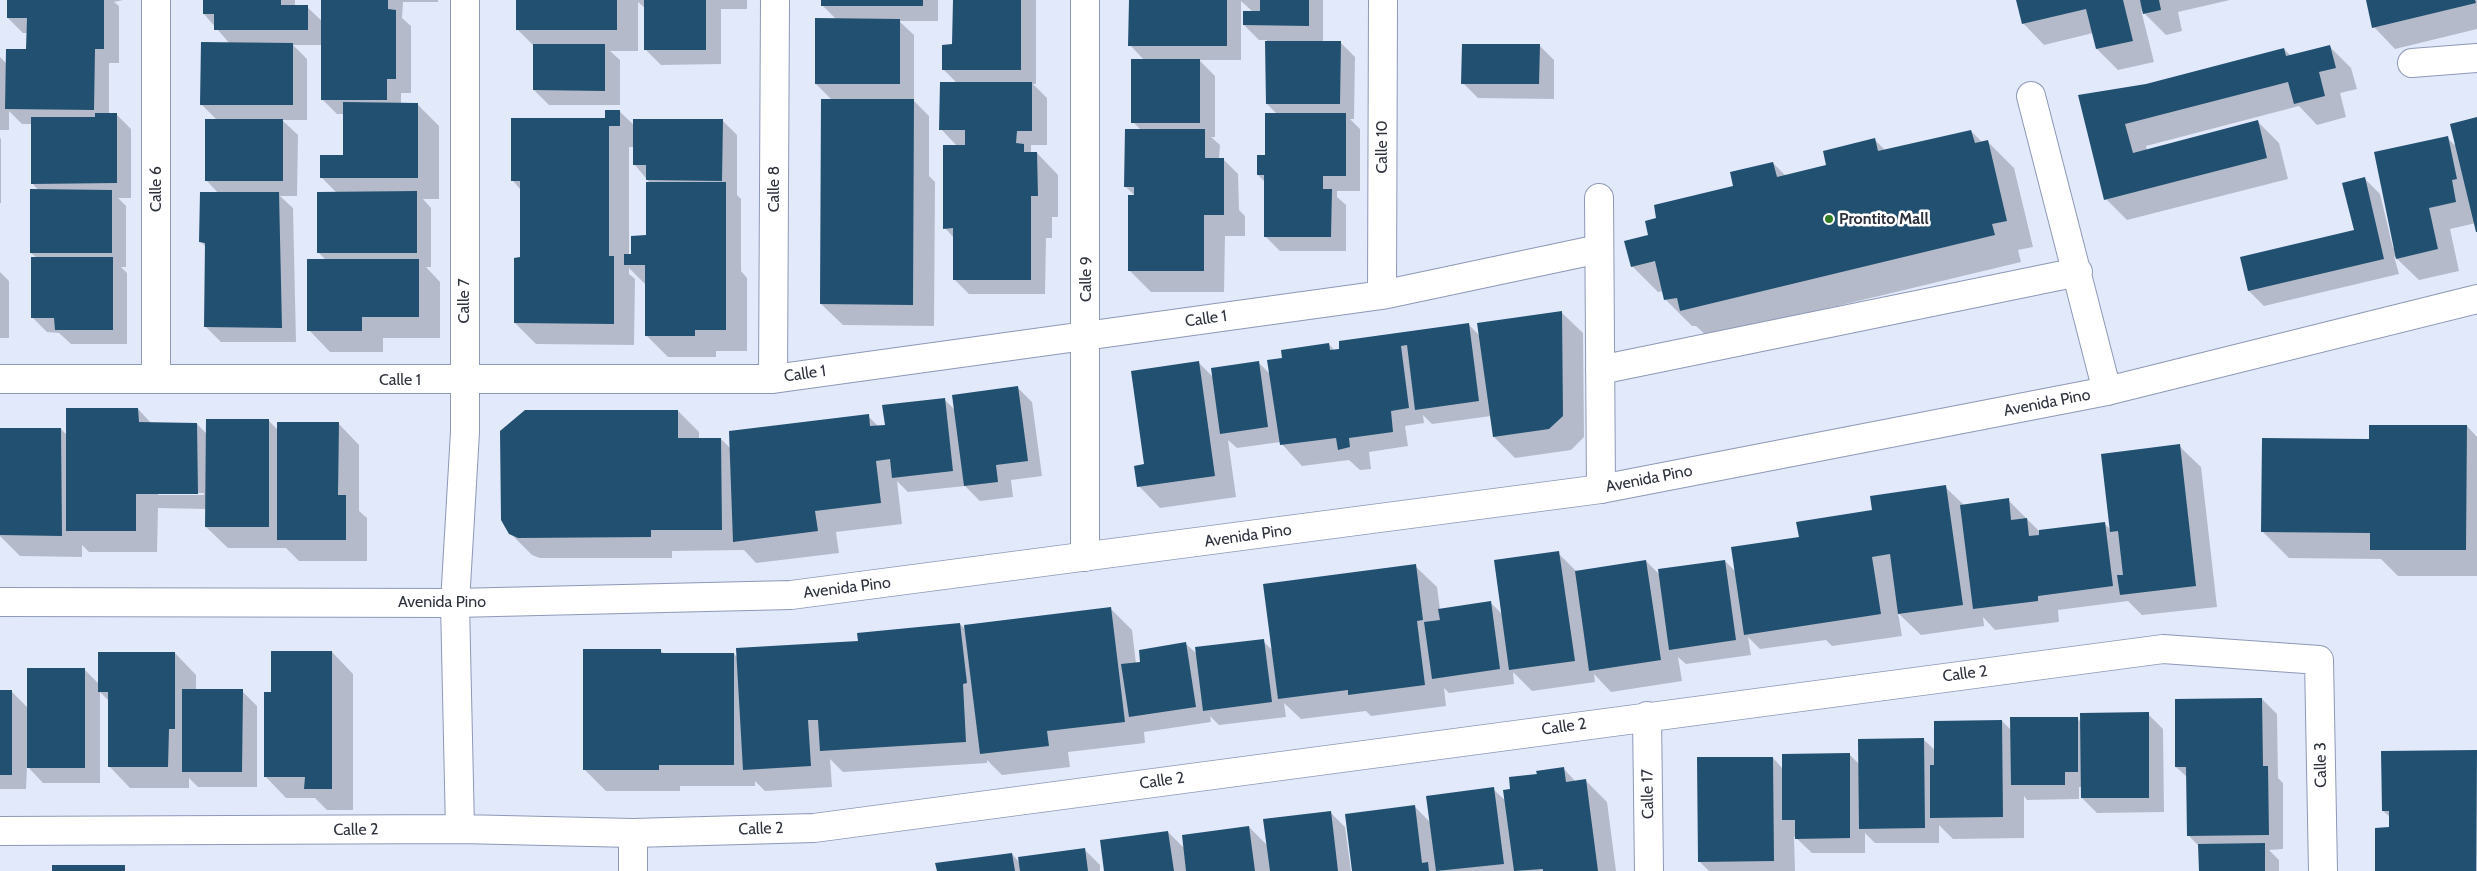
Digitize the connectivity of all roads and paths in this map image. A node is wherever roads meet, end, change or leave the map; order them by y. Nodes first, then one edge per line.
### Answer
1 (156, 0) edge
2 (465, 0) edge
3 (774, 0) edge
4 (1085, 0) edge
5 (1383, 0) edge
6 (2477, 58) edge
7 (2412, 63) dead end
8 (2032, 96) dead end
9 (1599, 198) dead end
10 (1599, 248) junction
11 (2078, 272) junction
12 (1382, 295) junction
13 (2477, 298) edge
14 (1086, 335) junction
15 (1600, 370) junction
16 (156, 378) junction
17 (0, 379) edge
18 (773, 379) junction
19 (464, 380) junction
20 (2107, 391) junction
21 (1601, 489) junction
22 (1085, 558) junction
23 (0, 602) edge
24 (455, 603) junction
25 (2319, 660) joint
26 (1647, 716) junction
27 (460, 829) junction
28 (0, 831) edge
29 (633, 832) junction
30 (633, 871) edge
31 (1649, 871) edge
32 (2323, 871) edge

1 - 16 street, Calle 6
2 - 19 street, Calle 7
3 - 18 street, Calle 8
4 - 14 street, Calle 9
5 - 12 street, Calle 10
6 - 7 street
8 - 11 street
9 - 10 street
10 - 12 street, Calle 1
10 - 15 street
11 - 15 street
11 - 20 street
12 - 14 street, Calle 1
13 - 20 street, Avenida Pino
14 - 18 street, Calle 1
14 - 22 street, Calle 9
15 - 21 street
16 - 17 street, Calle 1
16 - 19 street, Calle 1
18 - 19 street, Calle 1
19 - 24 street, Calle 7
20 - 21 street, Avenida Pino
21 - 22 street, Avenida Pino
22 - 24 street, Avenida Pino
23 - 24 street, Avenida Pino
24 - 27 street, Calle 7
25 - 26 street, Calle 2
25 - 32 street, Calle 3
26 - 29 street, Calle 2
26 - 31 street, Calle 17
27 - 28 street, Calle 2
27 - 29 street, Calle 2
29 - 30 street

